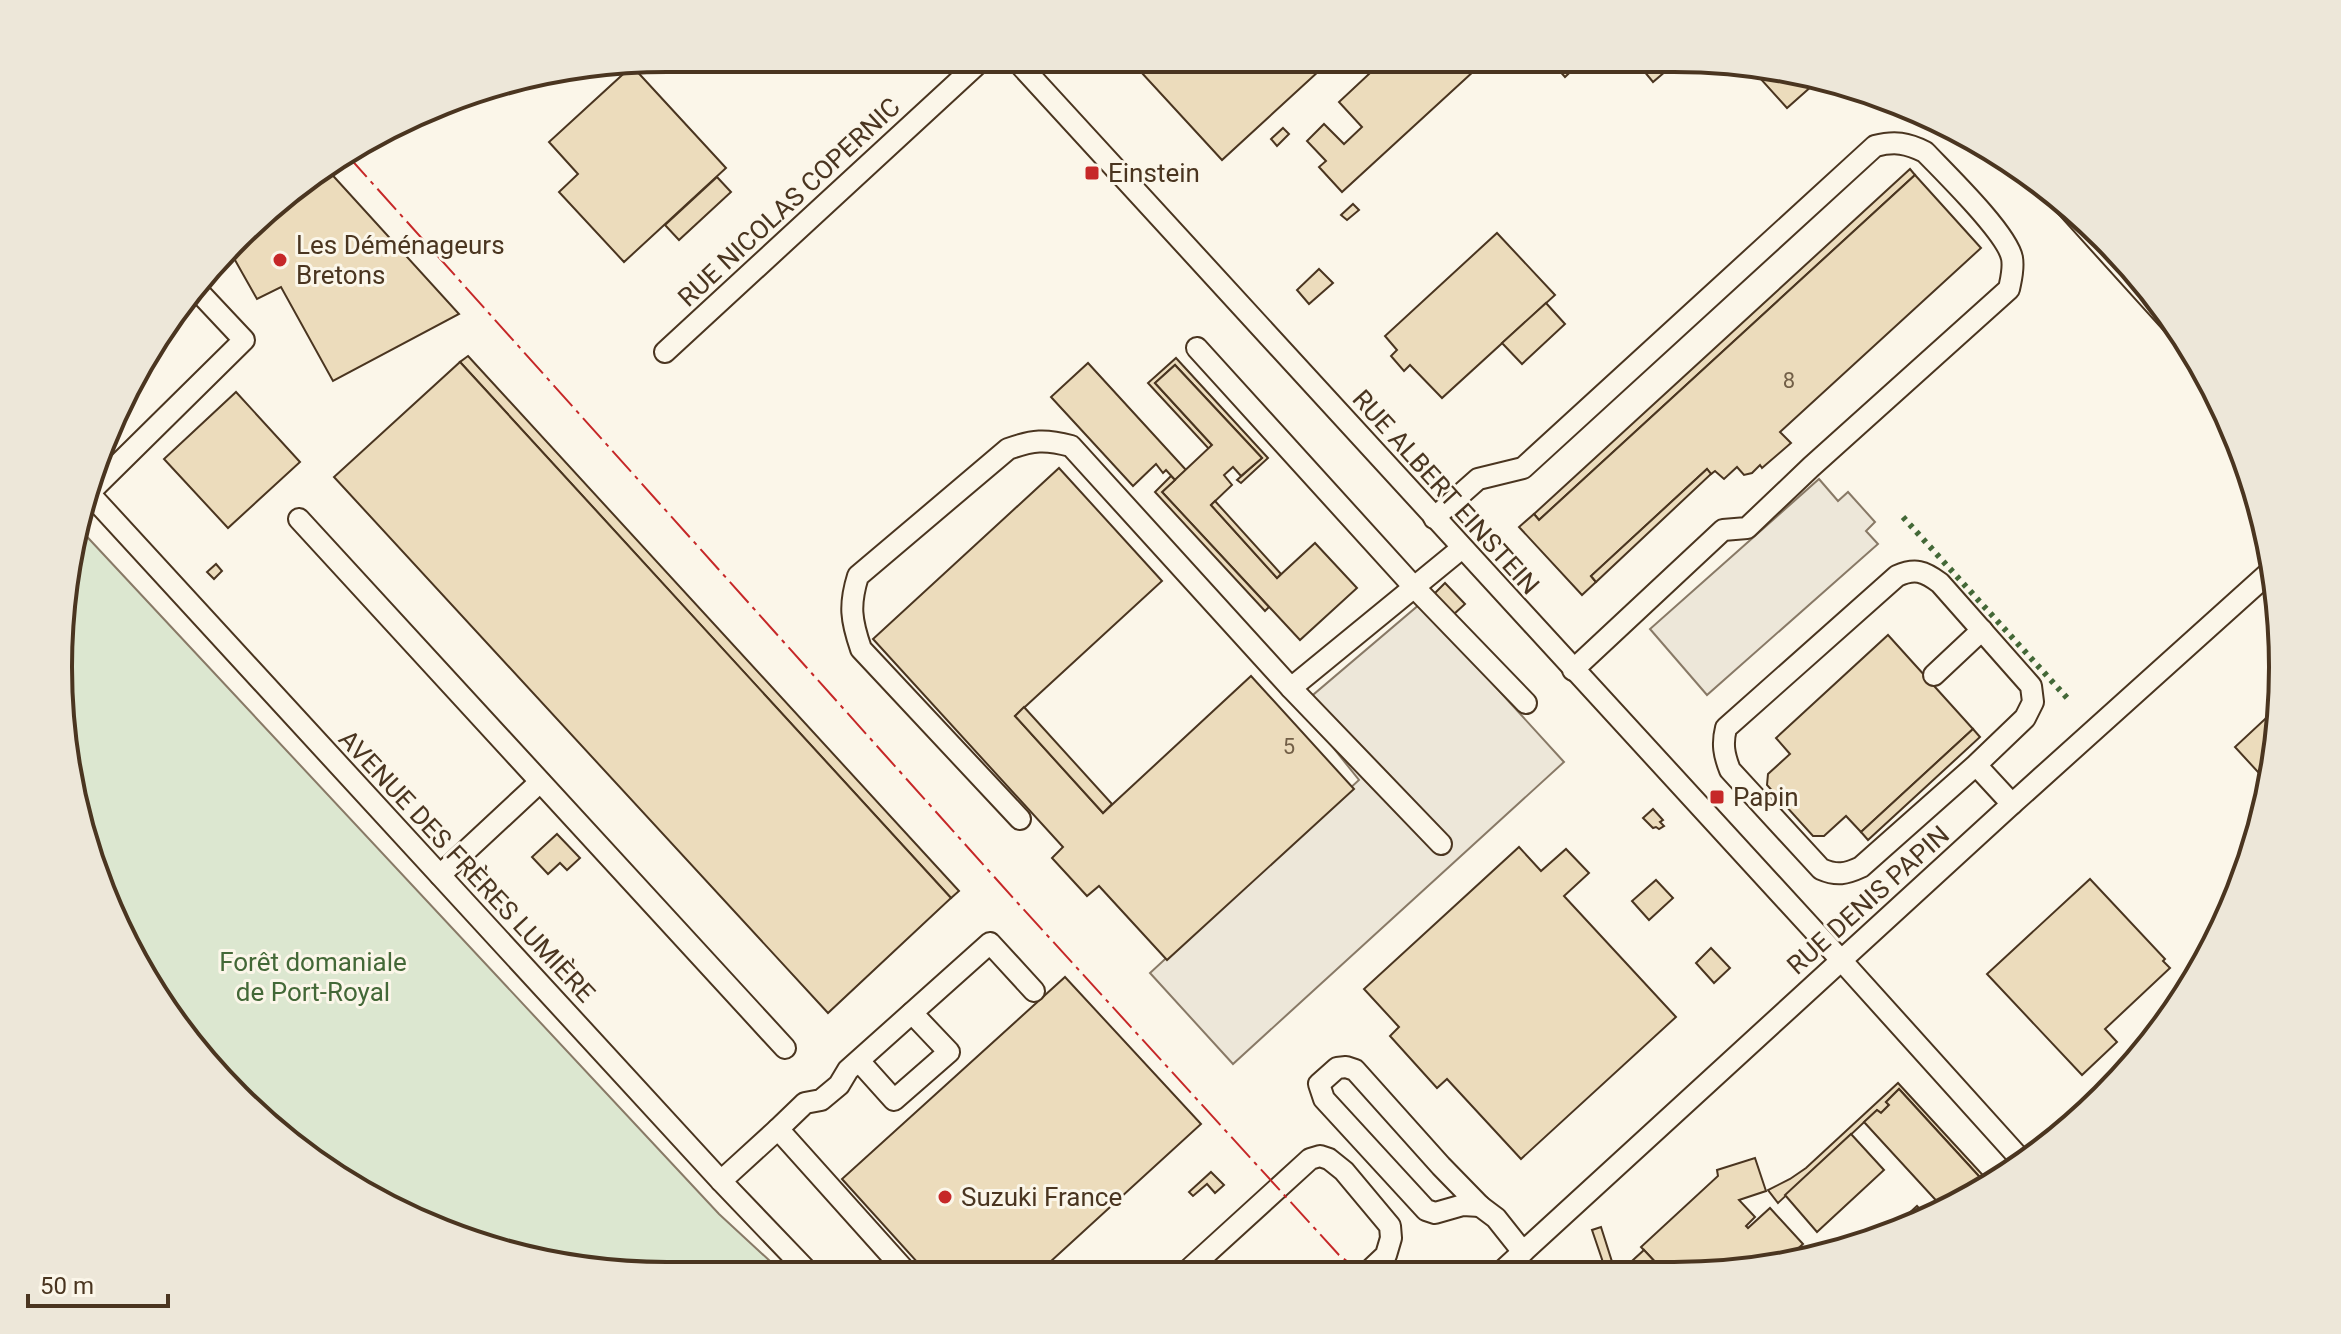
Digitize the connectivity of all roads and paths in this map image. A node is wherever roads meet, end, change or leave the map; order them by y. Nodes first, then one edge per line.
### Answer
1 (969, 72) edge
2 (1027, 72) edge
3 (203, 296) edge
4 (1197, 348) dead end
5 (665, 352) dead end
6 (104, 477) edge
7 (96, 501) edge
8 (1434, 518) junction
9 (299, 519) dead end
10 (1462, 548) junction
11 (2262, 579) edge
12 (1414, 587) junction
13 (1982, 630) junction
14 (1573, 670) junction
15 (1934, 675) dead end
16 (1291, 688) junction
17 (1526, 703) dead end
18 (1976, 765) junction
19 (540, 782) junction
20 (2012, 804) junction
21 (1020, 819) dead end
22 (1441, 844) dead end
23 (440, 875) junction
24 (1841, 960) junction
25 (1034, 991) dead end
26 (912, 1013) junction
27 (785, 1048) dead end
28 (859, 1061) junction
29 (778, 1129) junction
30 (2016, 1154) edge
31 (721, 1181) junction
32 (1480, 1206) junction
33 (1523, 1252) junction
34 (799, 1262) edge
35 (897, 1262) edge
36 (1197, 1262) edge
37 (1379, 1262) edge
38 (1512, 1262) edge

1 - 5 street, RUE NICOLAS COPERNIC
2 - 8 street, RUE ALBERT EINSTEIN
3 - 6 street
4 - 12 street
7 - 23 street, AVENUE DES FRÈRES LUMIÈRE
8 - 10 street, RUE ALBERT EINSTEIN
8 - 14 street
9 - 19 street
10 - 12 street
10 - 14 street, RUE ALBERT EINSTEIN
11 - 20 street, RUE DENIS PAPIN
12 - 16 street
12 - 17 street
13 - 15 street
13 - 18 street
13 - 18 street
14 - 24 street, RUE ALBERT EINSTEIN
16 - 21 street
16 - 22 street
18 - 20 street
19 - 23 street
19 - 27 street
20 - 24 street, RUE DENIS PAPIN
23 - 31 street, AVENUE DES FRÈRES LUMIÈRE
24 - 30 street, RUE ALBERT EINSTEIN
24 - 33 street, RUE DENIS PAPIN
25 - 26 street
26 - 28 street
26 - 28 street
28 - 29 street
29 - 31 street
29 - 35 street
31 - 34 street, AVENUE DES FRÈRES LUMIÈRE
32 - 32 street
32 - 33 street
33 - 38 street, RUE DENIS PAPIN
36 - 37 street

